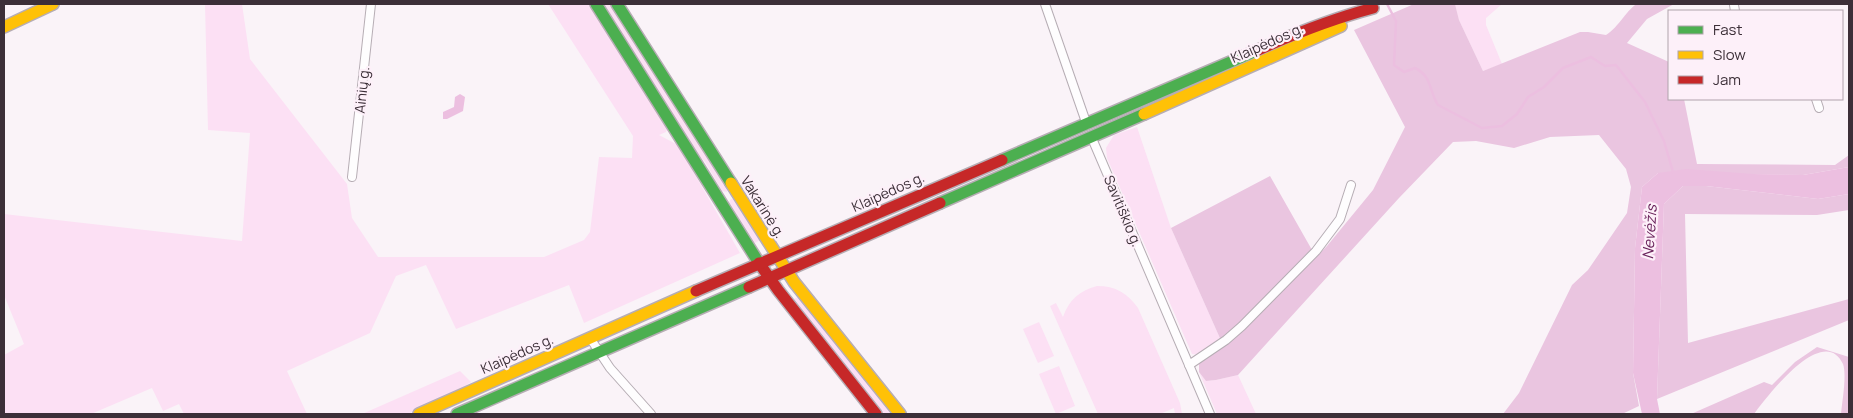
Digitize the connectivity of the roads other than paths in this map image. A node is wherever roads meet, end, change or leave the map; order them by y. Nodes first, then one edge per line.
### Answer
1 (53, 4) edge
2 (371, 4) edge
3 (596, 4) edge
4 (618, 4) edge
5 (1045, 4) edge
6 (1378, 6) edge
7 (4, 27) edge
8 (1816, 100) edge
9 (1819, 108) dead end
10 (1086, 122) junction
11 (1092, 137) junction
12 (352, 177) dead end
13 (1351, 185) dead end
14 (735, 190) junction
15 (718, 200) junction
16 (777, 257) junction
17 (760, 264) junction
18 (786, 270) junction
19 (769, 277) junction
20 (590, 338) junction
21 (598, 352) junction
22 (1189, 365) junction
23 (472, 391) junction
24 (478, 405) junction
25 (420, 414) edge
26 (457, 414) edge
27 (651, 414) edge
28 (876, 414) edge
29 (900, 414) edge
30 (1210, 414) edge

1 - 7 main road
2 - 12 street, Ainių g.
3 - 15 main road
4 - 14 main road, Vakarinė g.
5 - 10 street, Savitiškio g.
6 - 10 main road, Klaipėdos g.
6 - 11 main road, Klaipėdos g.
8 - 9 street
10 - 11 street, Savitiškio g.
10 - 16 main road, Klaipėdos g.
11 - 18 main road, Klaipėdos g.
11 - 22 street, Savitiškio g.
13 - 22 street
14 - 15 main road
14 - 16 main road, Vakarinė g.
15 - 17 main road
16 - 17 main road, Klaipėdos g.
16 - 18 main road, Vakarinė g.
17 - 19 main road
17 - 20 main road, Klaipėdos g.
18 - 19 main road, Klaipėdos g.
18 - 29 main road, Vakarinė g.
19 - 21 main road, Klaipėdos g.
19 - 28 main road
20 - 21 street
20 - 23 main road, Klaipėdos g.
21 - 24 main road, Klaipėdos g.
21 - 27 street
22 - 30 street, Savitiškio g.
23 - 24 main road
23 - 25 main road, Klaipėdos g.
24 - 26 main road, Klaipėdos g.

